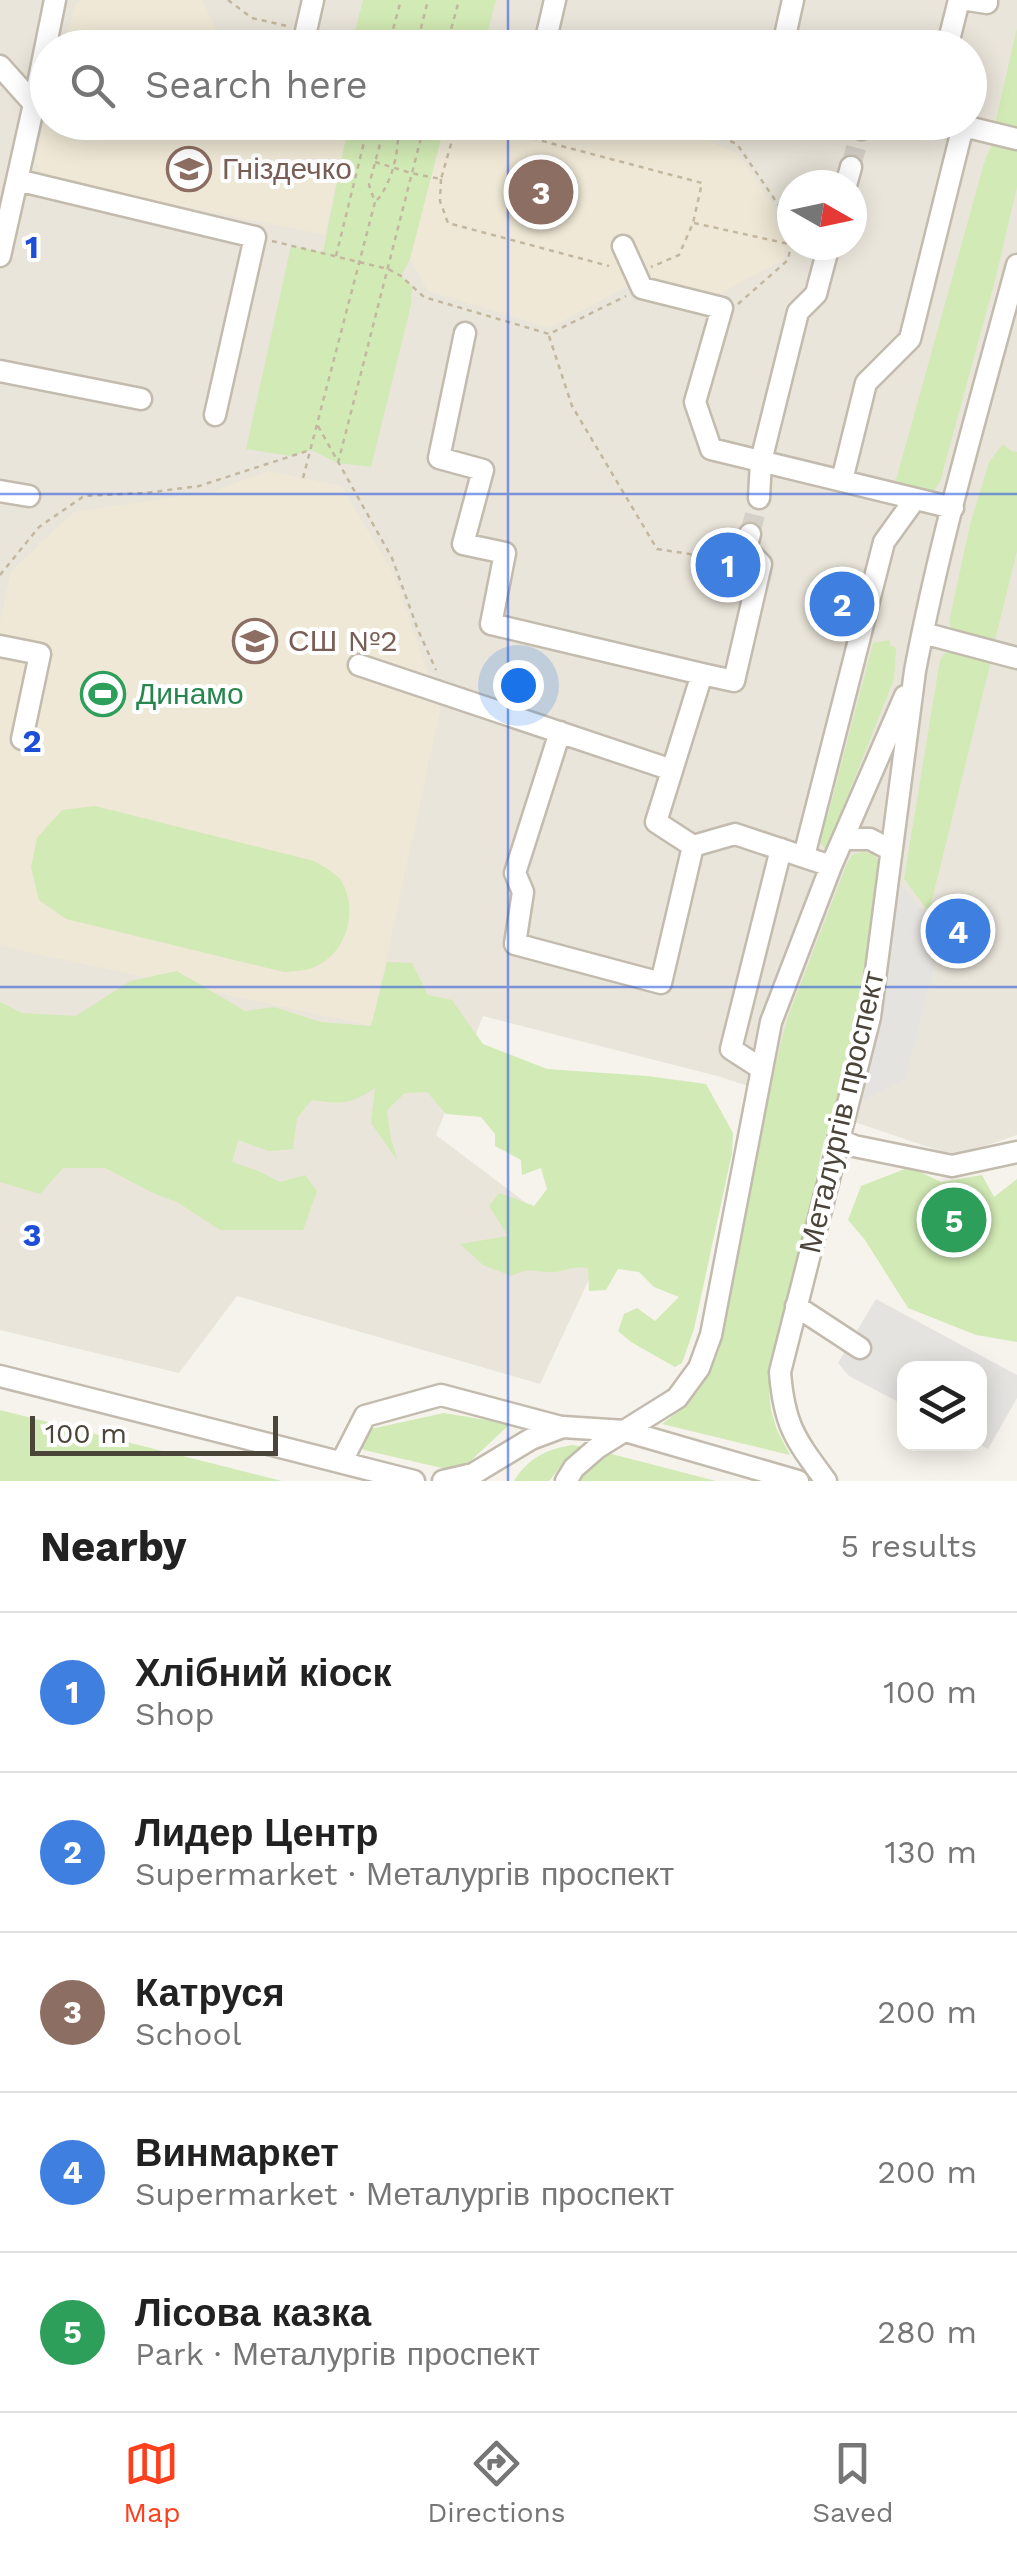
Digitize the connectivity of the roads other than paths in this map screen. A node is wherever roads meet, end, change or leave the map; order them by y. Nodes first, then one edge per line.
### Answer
1 (55, 0) edge
2 (313, 0) edge
3 (556, 0) edge
4 (794, 0) edge
5 (960, 0) edge
6 (968, 0) edge
7 (987, 0) edge
8 (49, 30) edge
9 (306, 30) road end
10 (548, 30) edge
11 (786, 30) edge
12 (952, 30) edge
13 (0, 66) edge
14 (30, 100) edge
15 (30, 122) edge
16 (987, 131) edge
17 (1017, 138) edge
18 (953, 140) edge
19 (17, 180) junction
20 (623, 246) dead end
21 (0, 256) edge
22 (826, 260) edge
23 (1017, 265) edge
24 (465, 333) dead end
25 (0, 372) edge
26 (141, 399) dead end
27 (215, 415) dead end
28 (760, 460) junction
29 (842, 480) junction
30 (0, 491) edge
31 (29, 496) dead end
32 (758, 498) tunnel mouth
33 (915, 499) junction
34 (953, 508) junction
35 (748, 542) tunnel mouth
36 (922, 633) junction
37 (0, 646) edge
38 (1017, 658) edge
39 (359, 665) dead end
40 (916, 671) junction
41 (702, 674) junction
42 (560, 732) junction
43 (22, 738) dead end
44 (672, 770) junction
45 (844, 839) junction
46 (693, 846) junction
47 (782, 849) junction
48 (891, 850) junction
49 (804, 856) junction
50 (830, 866) junction
51 (762, 1069) junction
52 (838, 1138) junction
53 (1017, 1152) edge
54 (796, 1306) junction
55 (860, 1348) dead end
56 (0, 1376) edge
57 (563, 1428) junction
58 (625, 1432) junction
59 (515, 1450) junction
60 (342, 1461) junction
61 (414, 1481) edge
62 (443, 1481) edge
63 (493, 1481) edge
64 (566, 1481) edge
65 (798, 1481) edge
66 (826, 1481) edge

1 - 8 street
2 - 9 street
3 - 10 street
4 - 11 street
5 - 12 street
6 - 7 street
13 - 14 street
15 - 19 street
16 - 17 street
18 - 29 street
19 - 21 street
19 - 27 street
20 - 28 street
22 - 28 street
23 - 34 street, Металургів проспект
24 - 41 street
25 - 26 street
28 - 29 street
28 - 32 street
29 - 33 street
30 - 31 street
33 - 34 street
33 - 49 street
34 - 36 street, Металургів проспект
35 - 41 street
36 - 38 street
36 - 40 street, Металургів проспект
37 - 43 street
39 - 42 street
40 - 45 street, Металургів проспект
40 - 48 street, Металургів проспект
41 - 44 street
42 - 44 street
42 - 46 street
44 - 46 street
45 - 48 street
45 - 50 street, Металургів проспект
46 - 47 street
47 - 49 street
47 - 51 street
48 - 52 street, Металургів проспект
49 - 50 street
50 - 51 street, Металургів проспект
51 - 58 street, Металургів проспект
52 - 53 street
52 - 54 street, Металургів проспект
54 - 55 street
54 - 66 street, Металургів проспект
56 - 60 street
57 - 58 street
57 - 59 street
57 - 60 street
58 - 64 street, Металургів проспект
58 - 65 street
59 - 62 street
59 - 63 street
60 - 61 street

